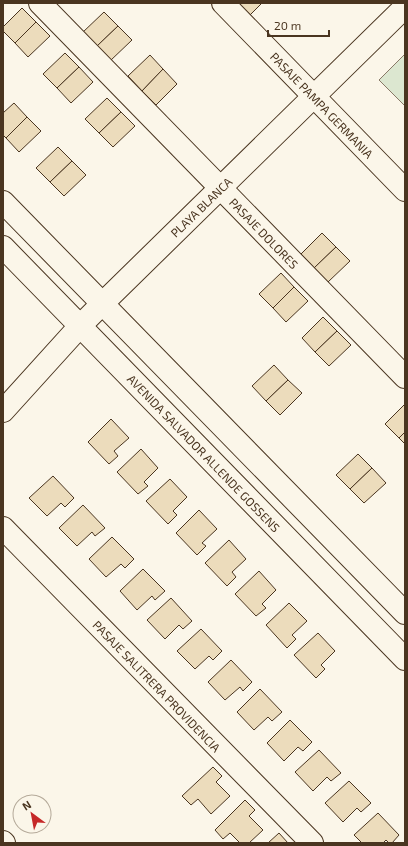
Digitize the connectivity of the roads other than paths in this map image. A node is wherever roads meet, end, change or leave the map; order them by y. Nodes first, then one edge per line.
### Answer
1 (40, 3) edge
2 (223, 3) edge
3 (405, 7) edge
4 (314, 96) junction
5 (220, 188) junction
6 (405, 190) edge
7 (3, 202) edge
8 (3, 247) edge
9 (102, 304) junction
10 (80, 326) junction
11 (405, 377) edge
12 (3, 411) edge
13 (3, 528) edge
14 (405, 613) edge
15 (405, 659) edge
16 (312, 843) edge

1 - 5 street, PASAJE DOLORES
2 - 4 street, PASAJE PAMPA GERMANIA
3 - 4 street, PLAYA BLANCA
4 - 5 street, PLAYA BLANCA
4 - 6 street, PASAJE PAMPA GERMANIA
5 - 9 street, PLAYA BLANCA
5 - 11 street, PASAJE DOLORES
7 - 9 street
8 - 10 street, AVENIDA SALVADOR ALLENDE GOSSENS
9 - 10 street, PLAYA BLANCA
9 - 14 street
10 - 12 street, PLAYA BLANCA
10 - 15 street, AVENIDA SALVADOR ALLENDE GOSSENS
13 - 16 street, PASAJE SALITRERA PROVIDENCIA

